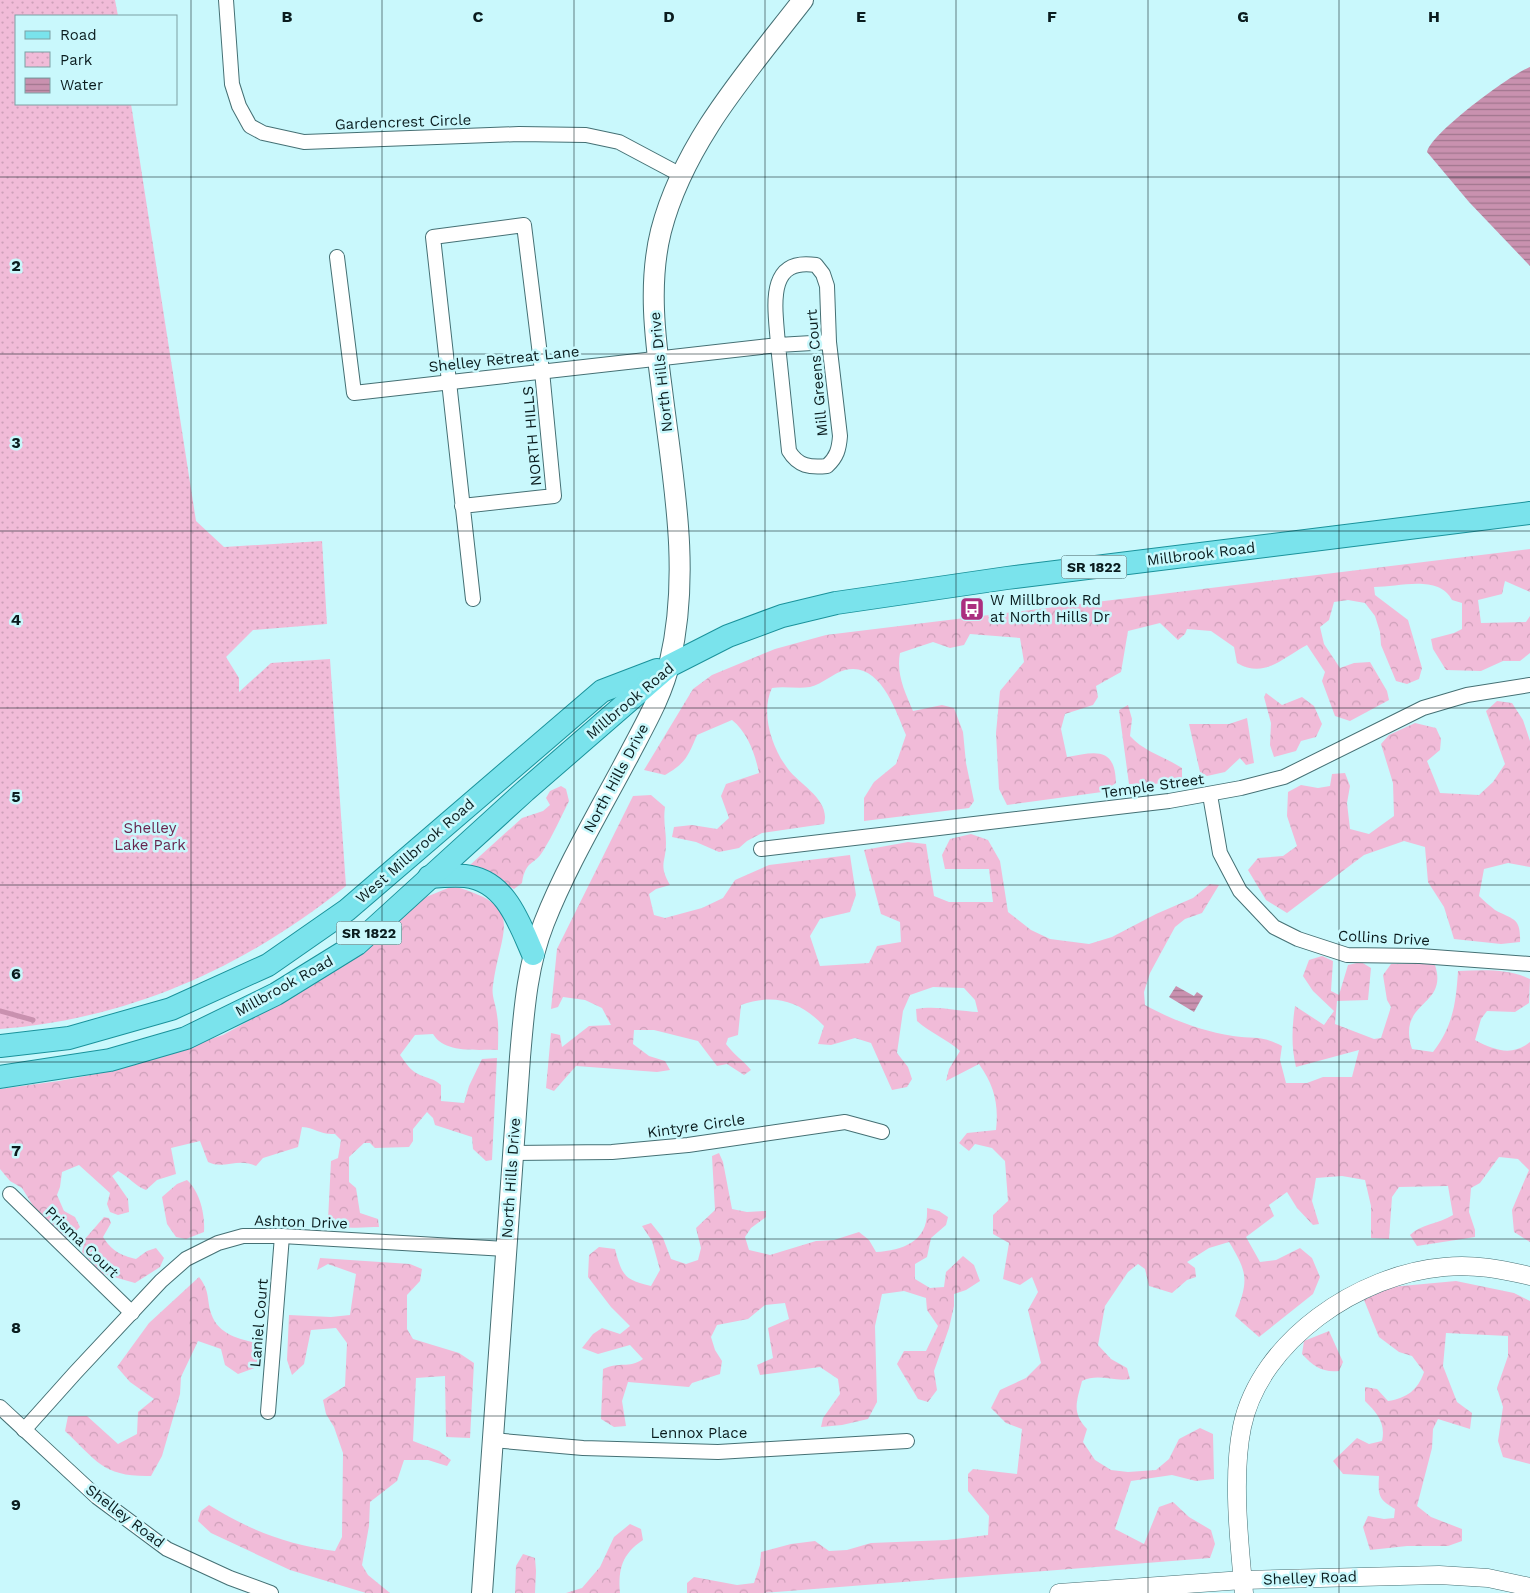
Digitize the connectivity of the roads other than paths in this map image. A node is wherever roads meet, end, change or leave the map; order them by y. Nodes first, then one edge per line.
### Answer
1 (226, 0) edge
2 (803, 0) edge
3 (681, 175) junction
4 (337, 256) dead end
5 (829, 342) junction
6 (778, 345) junction
7 (658, 358) junction
8 (542, 371) junction
9 (448, 381) junction
10 (462, 506) junction
11 (1530, 513) edge
12 (473, 599) dead end
13 (669, 666) junction
14 (1530, 685) edge
15 (1210, 795) junction
16 (761, 849) dead end
17 (429, 877) junction
18 (533, 954) junction
19 (1530, 964) edge
20 (0, 1046) edge
21 (0, 1077) edge
22 (882, 1132) dead end
23 (512, 1153) junction
24 (10, 1194) dead end
25 (282, 1236) junction
26 (506, 1250) junction
27 (1530, 1276) edge
28 (132, 1313) junction
29 (0, 1407) edge
30 (268, 1412) dead end
31 (24, 1430) junction
32 (492, 1440) junction
33 (907, 1441) dead end
34 (1244, 1587) edge
35 (241, 1588) edge
36 (1530, 1588) edge
37 (270, 1593) edge
38 (482, 1593) edge
39 (1059, 1593) edge

1 - 3 street, Gardencrest Circle
2 - 3 main road, North Hills Drive
3 - 7 main road, North Hills Drive
4 - 9 street, Shelley Retreat Lane
5 - 6 street
5 - 6 street, Mill Greens Court
5 - 6 street, Mill Greens Court
6 - 7 street
7 - 8 street, Shelley Retreat Lane
7 - 13 main road, North Hills Drive
8 - 9 street, Shelley Retreat Lane
8 - 9 street, NORTH HILLS
8 - 10 street, NORTH HILLS
9 - 10 street
10 - 12 street
11 - 13 main road, Millbrook Road / SR 1822
13 - 17 main road, Millbrook Road / SR 1822
13 - 18 main road, North Hills Drive
13 - 20 main road, West Millbrook Road / SR 1822
14 - 15 street, Temple Street
15 - 16 street, Temple Street
15 - 19 street, Collins Drive
17 - 18 main road
17 - 21 main road, Millbrook Road / SR 1822
18 - 23 main road, North Hills Drive
22 - 23 street, Kintyre Circle
23 - 26 main road, North Hills Drive
24 - 28 street, Prisma Court
25 - 26 street, Ashton Drive
25 - 28 street, Ashton Drive
25 - 30 street, Laniel Court
26 - 32 main road, North Hills Drive
27 - 34 street
28 - 31 street, Ashton Drive
29 - 31 street, Shelley Road
31 - 35 street, Shelley Road
32 - 33 street, Lennox Place
32 - 38 main road, North Hills Drive
34 - 36 street, Shelley Road
34 - 39 street, Shelley Road
35 - 37 street, Shelley Road

